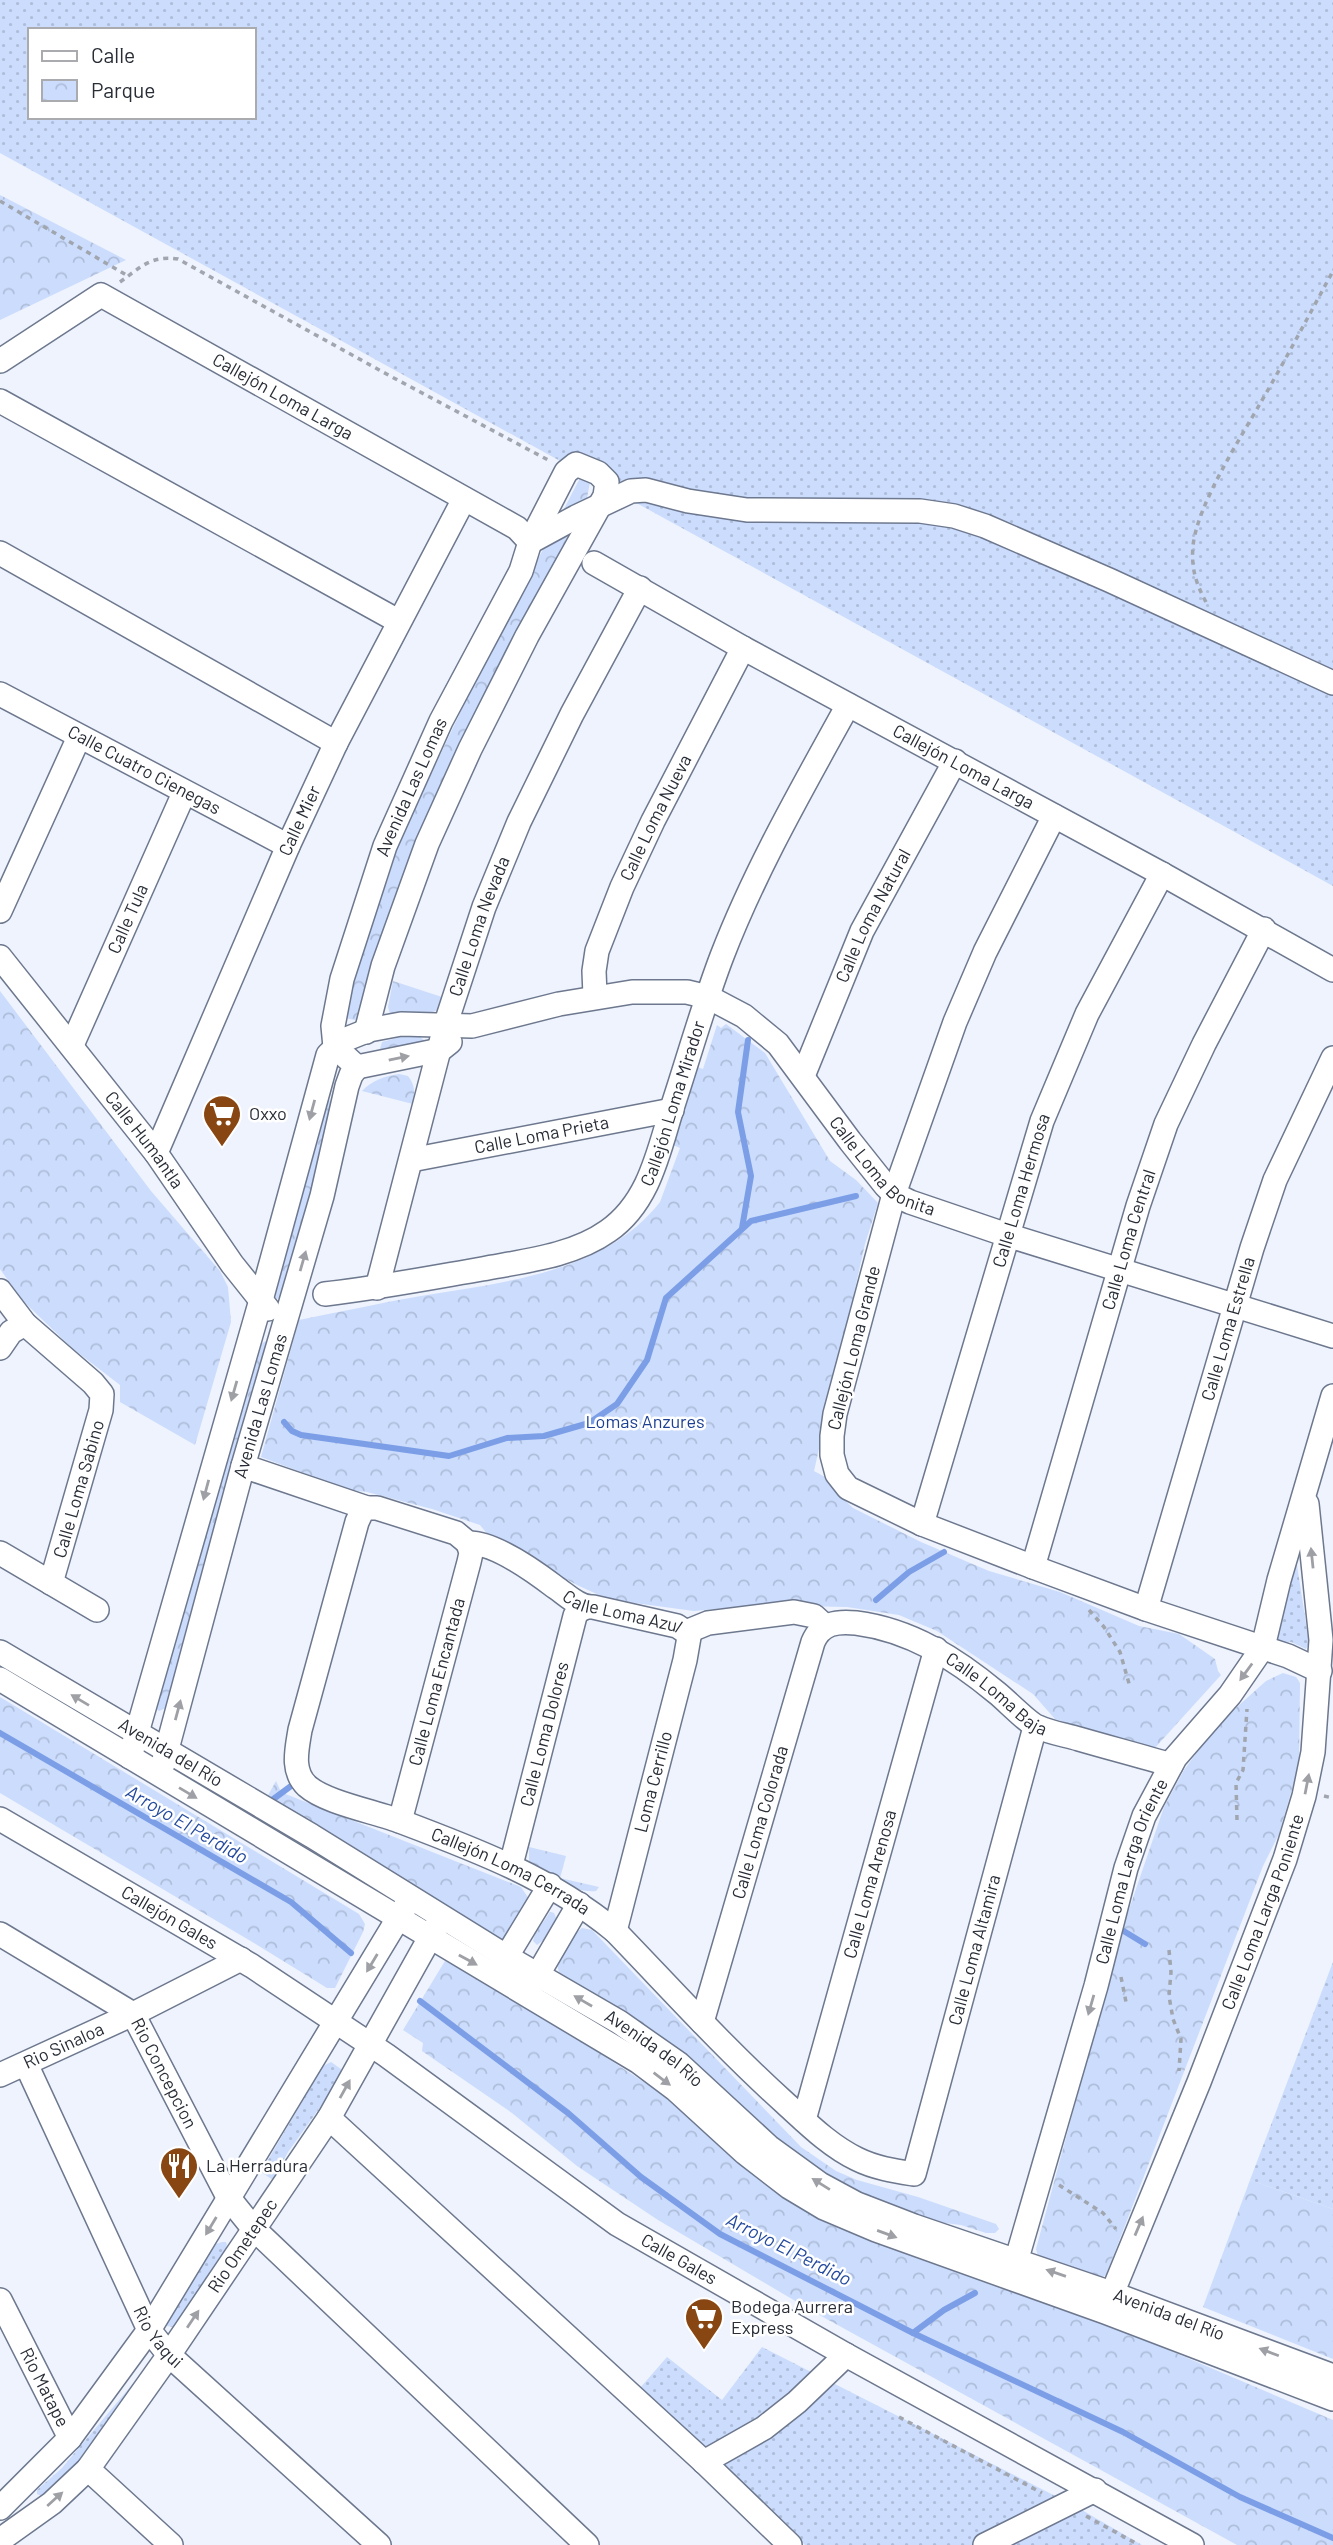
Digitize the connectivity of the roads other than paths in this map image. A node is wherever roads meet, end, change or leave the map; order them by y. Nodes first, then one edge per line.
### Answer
1 (0, 361) edge
2 (0, 401) edge
3 (464, 499) junction
4 (601, 504) junction
5 (530, 542) junction
6 (0, 553) edge
7 (594, 563) dead end
8 (640, 588) junction
9 (398, 621) junction
10 (743, 648) junction
11 (1333, 683) edge
12 (0, 694) edge
13 (848, 705) junction
14 (79, 737) junction
15 (336, 743) junction
16 (955, 761) junction
17 (184, 793) junction
18 (1055, 816) junction
19 (288, 846) junction
20 (1162, 874) junction
21 (0, 911) edge
22 (1264, 929) junction
23 (0, 957) edge
24 (1333, 970) edge
25 (595, 996) junction
26 (708, 997) junction
27 (446, 1023) junction
28 (472, 1026) junction
29 (366, 1032) junction
30 (72, 1045) junction
31 (335, 1047) junction
32 (440, 1050) junction
33 (1333, 1058) edge
34 (357, 1067) junction
35 (803, 1076) junction
36 (672, 1110) junction
37 (156, 1153) junction
38 (411, 1160) junction
39 (894, 1194) junction
40 (1007, 1235) junction
41 (1119, 1268) junction
42 (377, 1288) junction
43 (0, 1291) edge
44 (325, 1294) dead end
45 (261, 1300) junction
46 (1236, 1306) junction
47 (25, 1324) junction
48 (285, 1326) junction
49 (1333, 1336) edge
50 (0, 1348) edge
51 (1333, 1396) edge
52 (243, 1466) junction
53 (1306, 1492) junction
54 (367, 1508) junction
55 (922, 1524) junction
56 (468, 1543) junction
57 (0, 1553) edge
58 (1033, 1567) junction
59 (51, 1583) junction
60 (584, 1608) junction
61 (1146, 1609) junction
62 (97, 1610) dead end
63 (825, 1626) junction
64 (686, 1632) junction
65 (1263, 1647) junction
66 (936, 1649) junction
67 (0, 1652) edge
68 (1320, 1671) junction
69 (0, 1679) edge
70 (1035, 1727) junction
71 (138, 1734) junction
72 (167, 1751) junction
73 (130, 1757) junction
74 (1171, 1765) junction
75 (160, 1776) junction
76 (0, 1819) edge
77 (400, 1821) junction
78 (511, 1865) junction
79 (550, 1885) junction
80 (411, 1899) junction
81 (579, 1904) junction
82 (442, 1917) junction
83 (395, 1925) junction
84 (615, 1931) junction
85 (0, 1934) edge
86 (426, 1943) junction
87 (241, 1959) junction
88 (501, 1966) junction
89 (532, 1984) junction
90 (133, 2014) junction
91 (336, 2022) junction
92 (702, 2022) junction
93 (370, 2045) junction
94 (26, 2064) junction
95 (0, 2075) edge
96 (329, 2118) junction
97 (804, 2120) junction
98 (914, 2174) joint
99 (228, 2197) junction
100 (253, 2228) junction
101 (1014, 2269) junction
102 (0, 2300) edge
103 (1108, 2302) junction
104 (149, 2330) junction
105 (169, 2354) junction
106 (846, 2355) junction
107 (1333, 2376) edge
108 (1333, 2399) edge
109 (70, 2438) junction
110 (704, 2462) junction
111 (88, 2469) junction
112 (1095, 2490) junction
113 (0, 2508) edge
114 (0, 2540) edge
115 (171, 2545) edge
116 (379, 2545) edge
117 (587, 2545) edge
118 (790, 2545) edge
119 (985, 2545) edge
120 (1192, 2545) edge

1 - 3 street, Callejón Loma Larga
2 - 9 street
3 - 5 street, Callejón Loma Larga
3 - 9 street, Calle Mier
4 - 5 street
4 - 5 street, Avenida Las Lomas
4 - 11 street
4 - 29 street
5 - 31 street, Avenida Las Lomas
6 - 15 street
7 - 8 street, Callejón Loma Larga
8 - 10 street, Callejón Loma Larga
8 - 27 street, Calle Loma Nevada
9 - 15 street, Calle Mier
10 - 13 street, Callejón Loma Larga
10 - 25 street, Calle Loma Nueva
12 - 14 street, Calle Cuatro Cienegas
13 - 16 street, Callejón Loma Larga
13 - 26 street, Callejón Loma Mirador
14 - 17 street, Calle Cuatro Cienegas
14 - 21 street
15 - 19 street, Calle Mier
16 - 18 street, Callejón Loma Larga
16 - 35 street, Calle Loma Natural
17 - 19 street, Calle Cuatro Cienegas
17 - 30 street, Calle Tula
18 - 20 street, Callejón Loma Larga
18 - 39 street, Callejón Loma Grande
19 - 37 street, Calle Mier
20 - 22 street, Callejón Loma Larga
20 - 40 street, Calle Loma Hermosa
22 - 24 street, Callejón Loma Larga
22 - 41 street, Calle Loma Central
23 - 30 street, Calle Humantla
25 - 26 street, Calle Loma Bonita
25 - 28 street, Calle Loma Bonita
26 - 35 street, Calle Loma Bonita
26 - 36 street, Callejón Loma Mirador
27 - 28 street, Calle Loma Bonita
27 - 29 street, Calle Loma Bonita
27 - 32 street, Calle Loma Nevada
28 - 32 street, Calle Loma Bonita
29 - 31 street, Calle Loma Bonita
30 - 37 street, Calle Humantla
31 - 34 street
31 -> 45 street, Avenida Las Lomas
34 -> 32 street, Calle Loma Bonita
32 - 38 street, Calle Loma Nevada
33 - 46 street, Calle Loma Estrella
48 -> 34 street, Avenida Las Lomas
35 - 39 street, Calle Loma Bonita
36 - 38 street, Calle Loma Prieta
36 - 42 street, Callejón Loma Mirador
37 - 45 street, Calle Humantla
38 - 42 street, Calle Loma Nevada
39 - 40 street, Calle Loma Bonita
39 - 55 street, Callejón Loma Grande
40 - 41 street, Calle Loma Bonita
40 - 55 street, Calle Loma Hermosa
41 - 46 street, Calle Loma Bonita
41 - 58 street, Calle Loma Central
42 - 44 street, Callejón Loma Mirador
43 - 47 street
45 - 48 street, Calle Humantla
45 -> 71 street, Avenida Las Lomas
46 - 49 street, Calle Loma Bonita
46 - 61 street, Calle Loma Estrella
47 - 50 street
47 - 59 street, Calle Loma Sabino
48 - 52 street, Avenida Las Lomas
51 - 53 street
52 - 54 street
72 -> 52 street, Avenida Las Lomas
53 - 65 street, Calle Loma Larga Oriente
68 -> 53 street, Calle Loma Larga Poniente
54 - 56 street
54 - 77 street, Callejón Loma Cerrada
55 - 58 street, Callejón Loma Grande
56 - 60 street, Calle Loma Azul
56 - 77 street, Calle Loma Encantada
57 - 59 street
58 - 61 street, Callejón Loma Grande
59 - 62 street
60 - 64 street, Calle Loma Azul
60 - 78 street, Calle Loma Dolores
61 - 65 street, Callejón Loma Grande
63 - 64 street, Calle Loma Azul
63 - 66 street, Calle Loma Baja
63 - 92 street, Calle Loma Colorada
64 - 84 street, Loma Cerrillo
65 - 68 street, Callejón Loma Grande
65 -> 74 street, Calle Loma Larga Oriente
66 - 70 street, Calle Loma Baja
66 - 97 street, Calle Loma Arenosa
71 -> 67 street, Avenida del Río
103 -> 68 street, Calle Loma Larga Poniente
69 - 73 street, Avenida del Río
70 - 74 street, Calle Loma Baja
70 - 98 street, Calle Loma Altamira
71 - 72 street, Avenida del Río
71 - 73 street, Avenida Las Lomas
72 - 75 street, Avenida Las Lomas
72 - 80 street, Avenida del Río
73 - 75 street, Avenida del Río
74 -> 101 street, Calle Loma Larga Oriente
75 -> 83 street, Avenida del Río
76 - 87 street, Callejón Gales
77 - 78 street, Callejón Loma Cerrada
78 - 79 street, Callejón Loma Cerrada
79 - 81 street, Callejón Loma Cerrada
79 - 88 street
80 - 82 street, Avenida del Río
80 - 83 street, Rio Ometepec
81 - 84 street, Callejón Loma Cerrada
81 - 89 street
82 - 86 street, Rio Ometepec
82 - 88 street, Avenida del Río
83 - 86 street, Avenida del Río
83 -> 91 street, Rio Ometepec
84 - 92 street, Callejón Loma Cerrada
85 - 90 street, Rio Concepcion
86 -> 88 street, Avenida del Río
86 - 93 street, Rio Ometepec
87 - 90 street, Rio Sinaloa
87 - 91 street, Callejón Gales
88 - 89 street, Avenida del Río
89 - 101 street, Avenida del Río
90 - 94 street, Rio Sinaloa
90 - 99 street, Rio Concepcion
91 - 93 street, Calle Gales
91 - 99 street, Rio Ometepec
92 - 97 street, Callejón Loma Cerrada
96 -> 93 street, Rio Ometepec
93 - 106 street, Calle Gales
94 - 95 street, Rio Sinaloa
94 - 104 street, Rio Yaqui
96 - 100 street, Rio Ometepec
96 - 110 street
97 - 98 street, Callejón Loma Cerrada
99 - 100 street, Rio Concepcion
99 -> 104 street, Rio Ometepec
105 -> 100 street, Rio Ometepec
100 - 117 street, Rio Concepcion
101 - 103 street, Avenida del Río
102 - 109 street, Rio Matape
107 -> 103 street, Avenida del Río
103 - 108 street, Avenida del Río
104 - 105 street, Rio Yaqui
104 - 109 street, Rio Ometepec
105 - 111 street, Rio Ometepec
105 - 116 street, Rio Yaqui
106 - 110 street
106 - 112 street, Calle Gales
109 - 113 street, Rio Ometepec
110 - 118 street
114 -> 111 street, Rio Ometepec
111 - 115 street
112 - 119 street
112 - 120 street, Calle Gales

